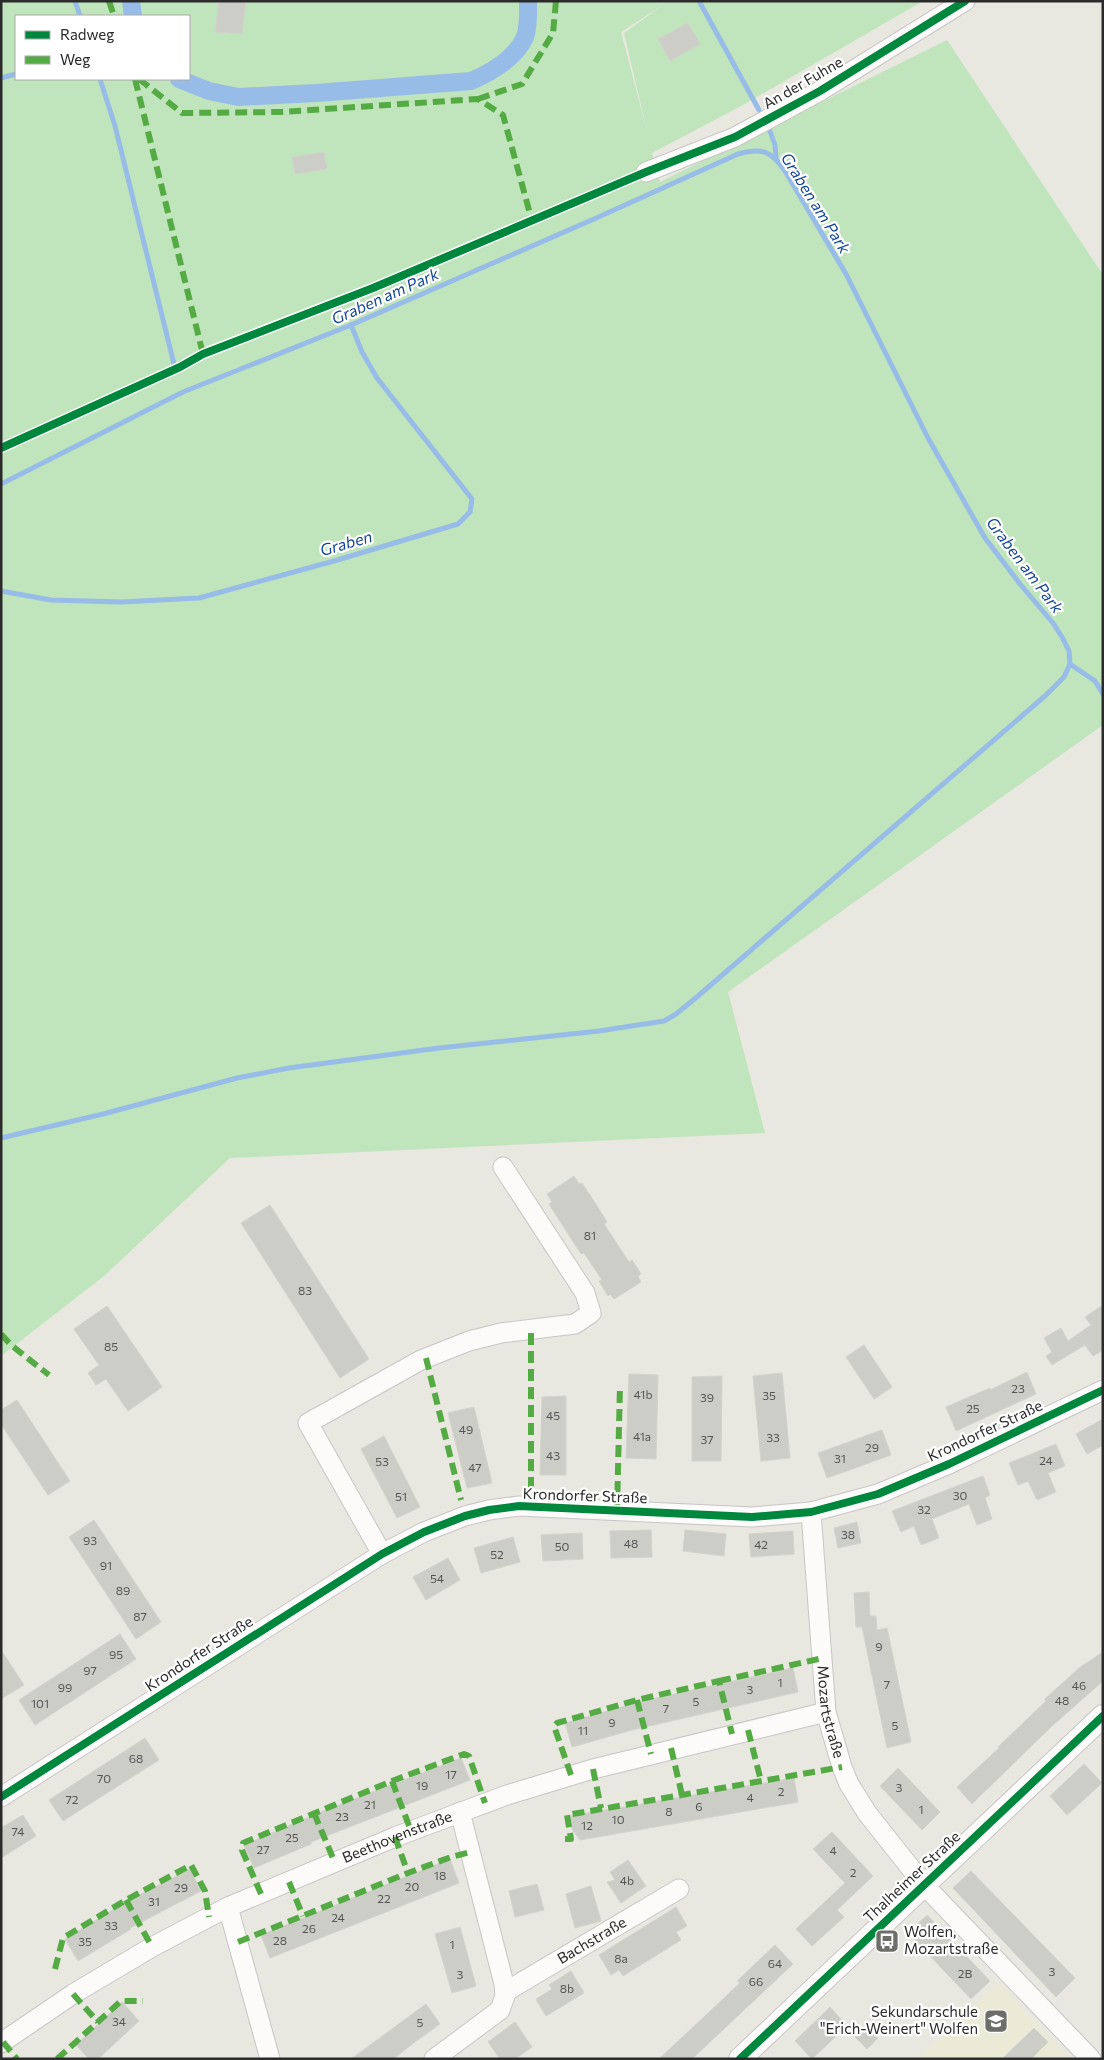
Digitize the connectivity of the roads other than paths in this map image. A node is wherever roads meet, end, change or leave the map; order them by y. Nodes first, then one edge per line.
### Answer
1 (965, 1) edge
2 (646, 172) dead end
3 (504, 1167) dead end
4 (1103, 1390) edge
5 (811, 1512) junction
6 (382, 1554) junction
7 (826, 1712) junction
8 (1103, 1716) edge
9 (1, 1798) edge
10 (460, 1812) junction
11 (924, 1885) junction
12 (680, 1889) dead end
13 (228, 1907) junction
14 (505, 1992) junction
15 (1, 2043) edge
16 (270, 2059) edge
17 (434, 2059) edge
18 (740, 2059) edge
19 (1091, 2059) edge

1 - 2 street, An der Fuhne
3 - 6 street
4 - 5 street, Krondorfer Straße
5 - 6 street, Krondorfer Straße
5 - 7 street, Mozartstraße
6 - 9 street, Krondorfer Straße
7 - 10 street, Beethovenstraße
7 - 11 street, Mozartstraße
8 - 11 street, Thalheimer Straße
10 - 13 street, Beethovenstraße
10 - 14 street
11 - 18 street, Thalheimer Straße
11 - 19 street, Mozartstraße
12 - 14 street, Bachstraße
13 - 15 street, Beethovenstraße
13 - 16 street
14 - 17 street

